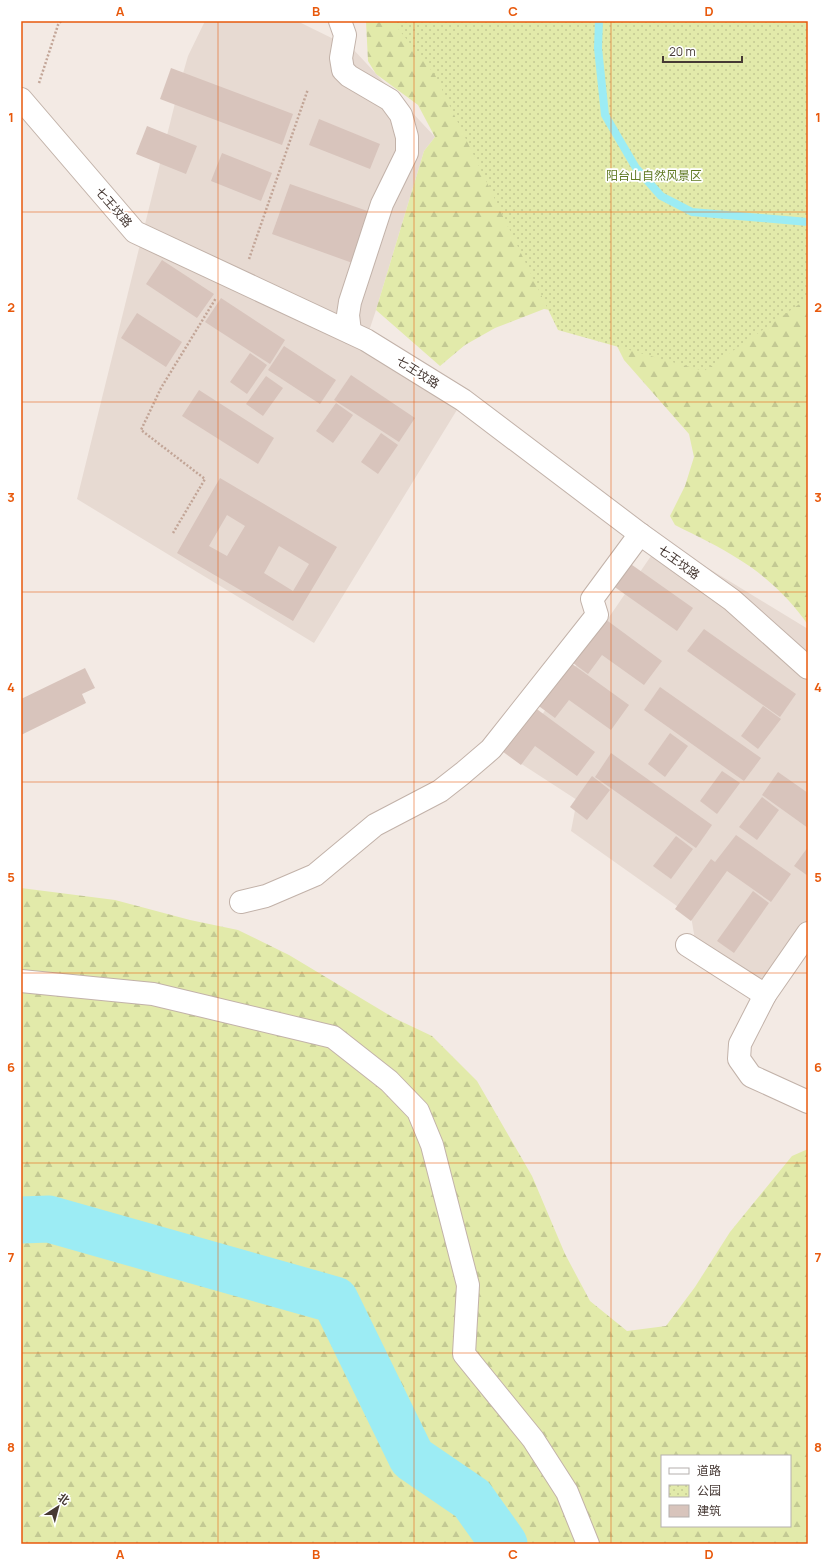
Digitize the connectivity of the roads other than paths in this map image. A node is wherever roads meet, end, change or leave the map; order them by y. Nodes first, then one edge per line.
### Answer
1 (340, 21) edge
2 (24, 103) edge
3 (350, 332) junction
4 (640, 534) junction
5 (808, 668) edge
6 (241, 902) dead end
7 (808, 933) edge
8 (688, 945) dead end
9 (21, 982) edge
10 (765, 995) junction
11 (808, 1102) edge
12 (588, 1544) edge

1 - 3 street
2 - 3 street, 七王坟路
3 - 4 street, 七王坟路
4 - 5 street, 七王坟路
4 - 6 street
7 - 10 street
8 - 10 street
9 - 12 street
10 - 11 street

